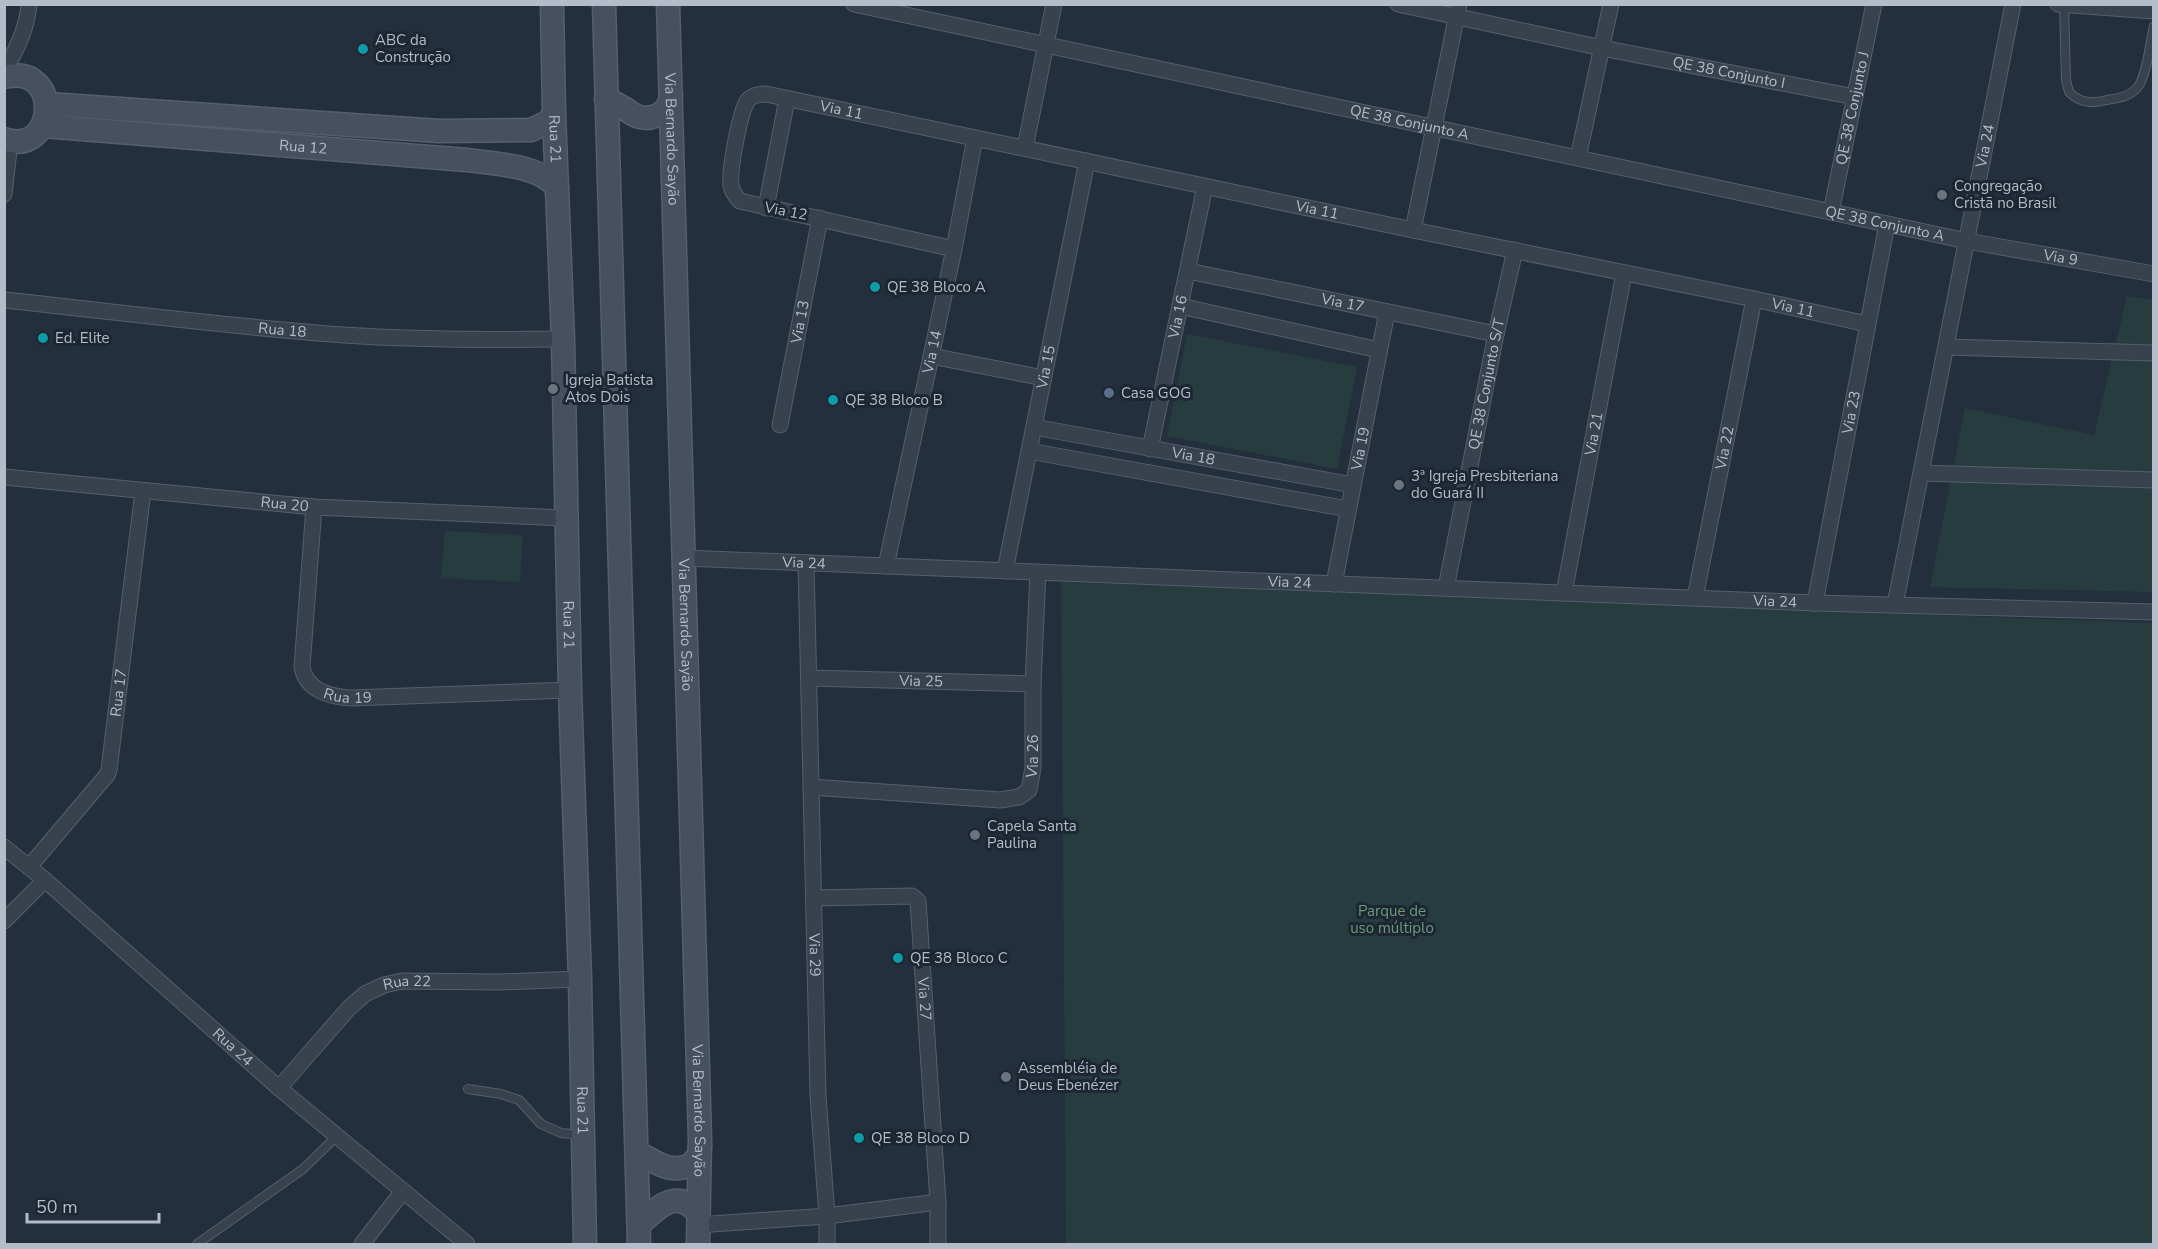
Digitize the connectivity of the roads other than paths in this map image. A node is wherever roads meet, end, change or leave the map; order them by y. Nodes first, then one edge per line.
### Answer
1 (29, 4) edge
2 (552, 4) edge
3 (604, 4) edge
4 (668, 4) edge
5 (854, 4) edge
6 (1054, 4) edge
7 (1398, 4) edge
8 (1611, 4) edge
9 (1874, 4) edge
10 (2013, 4) edge
11 (2058, 4) edge
12 (2064, 5) edge
13 (880, 7) edge
14 (1457, 10) edge
15 (2154, 11) edge
16 (2154, 26) edge
17 (1045, 45) junction
18 (1602, 48) junction
19 (4, 70) edge
20 (4, 77) edge
21 (766, 94) joint
22 (671, 96) junction
23 (1855, 97) junction
24 (606, 99) junction
25 (787, 99) junction
26 (48, 104) junction
27 (554, 114) junction
28 (43, 126) junction
29 (1433, 128) junction
30 (975, 138) junction
31 (7, 140) edge
32 (1024, 148) junction
33 (1578, 158) junction
34 (1086, 161) junction
35 (1205, 186) junction
36 (557, 188) junction
37 (4, 194) edge
38 (766, 208) junction
39 (1832, 212) junction
40 (820, 218) junction
41 (1887, 224) junction
42 (1413, 230) junction
43 (1967, 241) junction
44 (954, 249) junction
45 (1515, 250) junction
46 (1188, 271) junction
47 (1624, 273) junction
48 (2154, 274) edge
49 (1754, 299) junction
50 (4, 300) edge
51 (1180, 306) junction
52 (1387, 312) junction
53 (1867, 324) junction
54 (1496, 334) junction
55 (563, 339) junction
56 (1946, 347) junction
57 (1379, 350) junction
58 (2154, 353) edge
59 (931, 356) junction
60 (1044, 378) junction
61 (780, 425) dead end
62 (1034, 427) junction
63 (1150, 449) junction
64 (1029, 451) junction
65 (1921, 473) junction
66 (4, 477) edge
67 (2154, 480) edge
68 (1353, 485) junction
69 (143, 491) junction
70 (314, 507) junction
71 (1348, 509) junction
72 (565, 518) junction
73 (684, 558) junction
74 (806, 563) junction
75 (886, 566) junction
76 (1005, 571) junction
77 (1038, 572) junction
78 (1334, 584) junction
79 (1446, 588) junction
80 (1564, 593) junction
81 (1695, 598) junction
82 (1815, 603) junction
83 (1895, 605) junction
84 (2154, 612) edge
85 (809, 678) junction
86 (1033, 684) junction
87 (570, 690) junction
88 (811, 787) junction
89 (5, 849) edge
90 (29, 867) junction
91 (45, 880) junction
92 (814, 898) junction
93 (4, 921) edge
94 (580, 979) junction
95 (279, 1088) junction
96 (468, 1089) dead end
97 (583, 1135) junction
98 (338, 1136) junction
99 (700, 1139) junction
100 (637, 1153) junction
101 (403, 1191) junction
102 (938, 1202) junction
103 (827, 1216) junction
104 (698, 1228) edge
105 (639, 1235) edge
106 (197, 1245) edge
107 (362, 1245) edge
108 (467, 1245) edge
109 (585, 1245) edge
110 (827, 1245) edge
111 (938, 1245) edge

1 - 19 street
2 - 27 main road, Rua 21
3 - 24 main road
4 - 22 main road, Via Bernardo Sayão
5 - 13 street, QE 38 Conjunto A
6 - 17 street
7 - 14 street, QE 38 Conjunto I
8 - 18 street
9 - 23 street, QE 38 Conjunto J
10 - 43 street, Via 24
11 - 12 street
12 - 15 street
12 - 16 lane
13 - 17 street, QE 38 Conjunto A
14 - 18 street, QE 38 Conjunto I
14 - 29 street
17 - 29 street, QE 38 Conjunto A
17 - 32 street
18 - 23 street, QE 38 Conjunto I
18 - 33 street
20 - 26 main road
21 - 25 street, Via 11
21 - 38 street, Via 12
22 - 24 main road
22 - 73 main road, Via Bernardo Sayão
23 - 39 street, QE 38 Conjunto J
24 - 100 main road
25 - 30 street, Via 11
25 - 38 street
26 - 27 main road, Rua 12
26 - 28 main road
27 - 36 main road, Rua 21
28 - 31 main road
28 - 36 main road, Rua 12
29 - 33 street, QE 38 Conjunto A
29 - 42 street
30 - 32 street, Via 11
30 - 44 street, Via 14
31 - 37 street
32 - 34 street, Via 11
33 - 39 street, QE 38 Conjunto A
34 - 35 street, Via 11
34 - 60 street, Via 15
35 - 42 street, Via 11
35 - 46 street, Via 16
36 - 55 main road, Rua 21
38 - 40 street, Via 12
39 - 41 street, QE 38 Conjunto A
40 - 44 street, Via 12
40 - 61 street, Via 13
41 - 43 street, QE 38 Conjunto A
41 - 53 street, Via 23
42 - 45 street, Via 11
43 - 48 street, Via 9
43 - 56 street, Via 24
44 - 59 street, Via 14
45 - 47 street, Via 11
45 - 54 street, QE 38 Conjunto S/T
46 - 51 street, Via 16
46 - 52 street, Via 17
47 - 49 street, Via 11
47 - 80 street, Via 21
49 - 53 street, Via 11
49 - 81 street, Via 22
50 - 55 street, Rua 18
51 - 57 street
51 - 63 street, Via 16
52 - 54 street, Via 17
52 - 57 street, Via 19
53 - 82 street, Via 23
54 - 79 street, QE 38 Conjunto S/T
55 - 72 main road, Rua 21
56 - 58 street
56 - 65 street, Via 24
57 - 68 street, Via 19
59 - 60 street
59 - 75 street, Via 14
60 - 62 street, Via 15
62 - 63 street, Via 18
62 - 64 street, Via 15
63 - 68 street, Via 18
64 - 71 street, Via 18
64 - 76 street, Via 15
65 - 67 street
65 - 83 street, Via 24
66 - 69 street, Rua 20
68 - 71 street, Via 19
69 - 70 street, Rua 20
69 - 90 street, Rua 17
70 - 72 street, Rua 20
70 - 87 street, Rua 19
71 - 78 street, Via 19
72 - 87 main road, Rua 21
73 - 74 street, Via 24
73 - 99 main road, Via Bernardo Sayão
74 - 75 street, Via 24
74 - 85 street, Via 29
75 - 76 street, Via 24
76 - 77 street, Via 24
77 - 78 street, Via 24
77 - 86 street, Via 26
78 - 79 street, Via 24
79 - 80 street, Via 24
80 - 81 street, Via 24
81 - 82 street, Via 24
82 - 83 street, Via 24
83 - 84 street, Via 24
85 - 86 street, Via 25
85 - 88 street, Via 29
86 - 88 street, Via 26
87 - 94 main road, Rua 21
88 - 92 street, Via 29
89 - 90 street, Rua 24
90 - 91 street, Rua 24
91 - 93 street
91 - 95 street, Rua 24
92 - 102 street, Via 27
92 - 103 street, Via 29
94 - 95 street, Rua 22
94 - 97 main road, Rua 21
95 - 98 street, Rua 24
96 - 97 lane
97 - 109 main road, Rua 21
98 - 101 street, Rua 24
98 - 106 lane
99 - 100 main road
99 - 104 main road, Via Bernardo Sayão
100 - 105 main road
101 - 107 street
101 - 108 street, Rua 24
102 - 103 street
102 - 111 street, Via 27
103 - 104 street
103 - 110 street
104 - 105 main road

